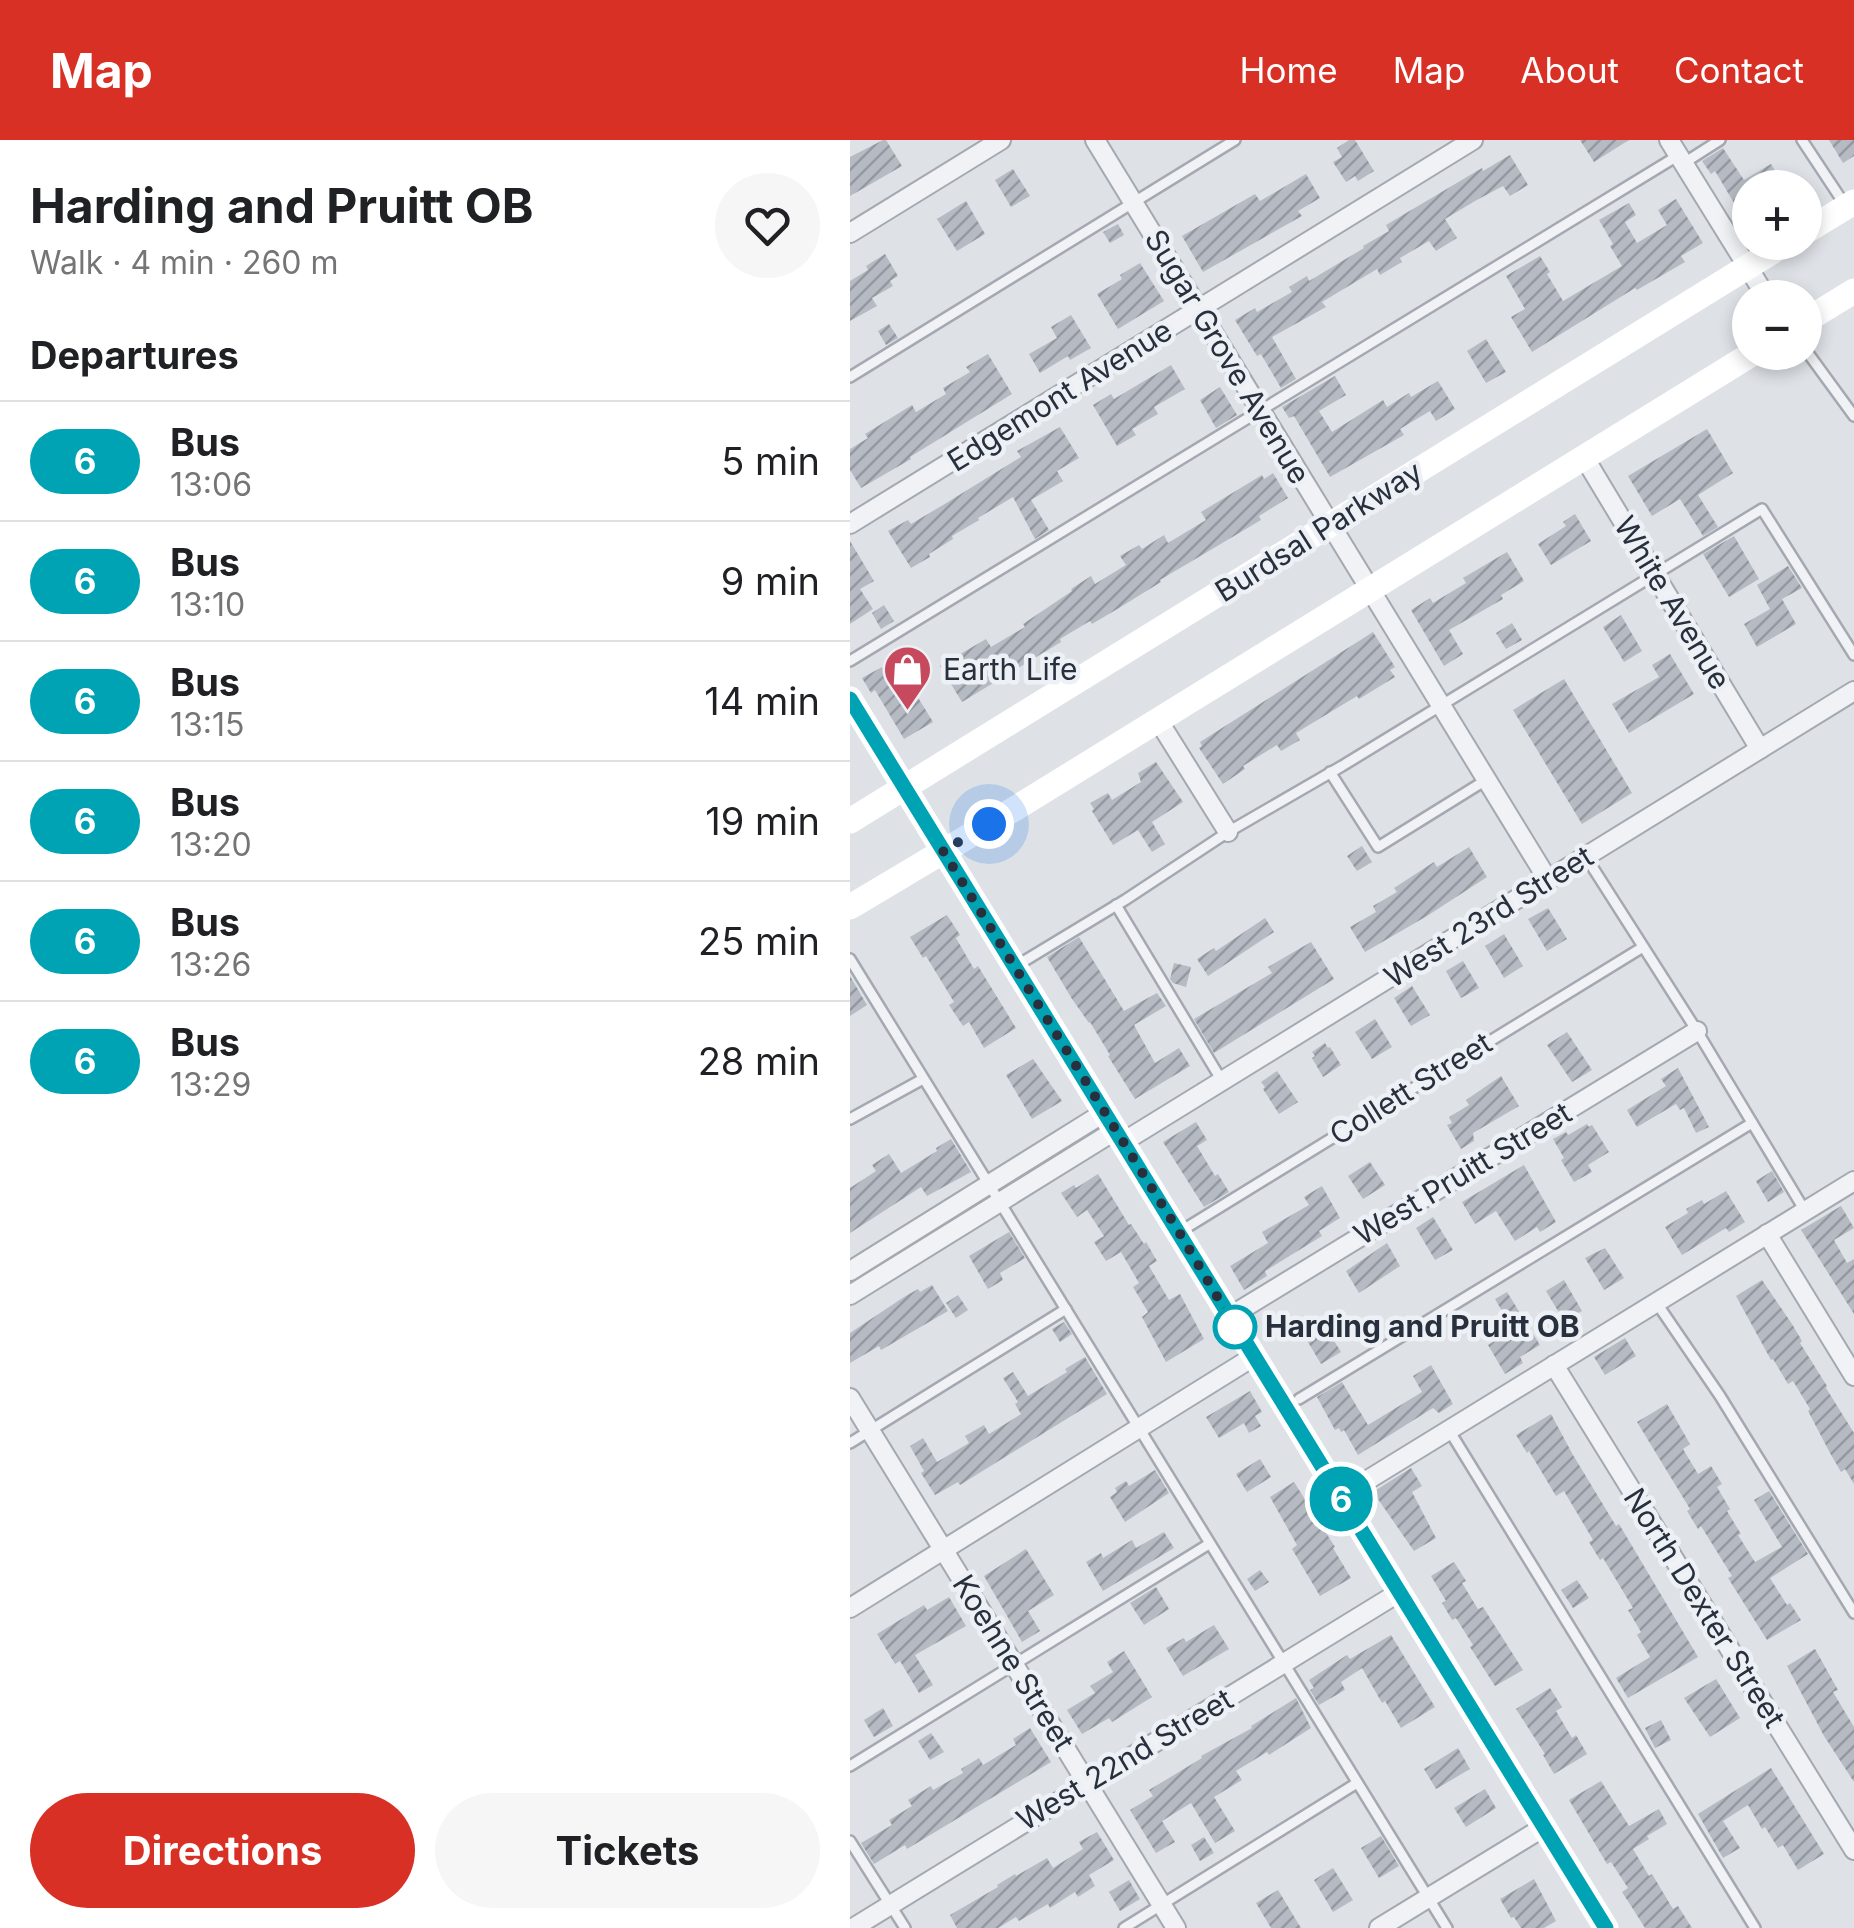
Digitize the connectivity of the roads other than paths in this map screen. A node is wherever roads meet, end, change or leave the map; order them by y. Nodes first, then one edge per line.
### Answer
1 (1002, 140) edge
2 (1095, 140) edge
3 (1235, 140) edge
4 (1473, 140) edge
5 (1720, 140) edge
6 (1802, 140) edge
7 (1677, 153) edge
8 (1133, 202) junction
9 (1850, 204) edge
10 (1822, 221) edge
11 (850, 233) edge
12 (1758, 260) edge
13 (1748, 266) junction
14 (1757, 280) edge
15 (1854, 291) edge
16 (1199, 310) junction
17 (1822, 311) edge
18 (1732, 366) edge
19 (1820, 370) edge
20 (850, 377) edge
21 (1260, 410) junction
22 (1854, 416) edge
23 (1584, 457) junction
24 (850, 524) edge
25 (1330, 524) junction
26 (1655, 574) junction
27 (1370, 590) junction
28 (1854, 655) edge
29 (850, 661) edge
30 (1854, 691) edge
31 (850, 700) edge
32 (1441, 705) junction
33 (1158, 720) junction
34 (1760, 749) junction
35 (1330, 772) junction
36 (1486, 780) junction
37 (904, 788) junction
38 (850, 822) edge
39 (1228, 832) junction
40 (943, 851) junction
41 (1586, 857) junction
42 (1548, 880) junction
43 (1116, 905) junction
44 (850, 907) edge
45 (1643, 947) junction
46 (850, 959) edge
47 (1014, 967) junction
48 (1697, 1032) junction
49 (923, 1079) junction
50 (1222, 1081) junction
51 (850, 1119) edge
52 (1752, 1123) junction
53 (1115, 1128) junction
54 (1854, 1180) edge
55 (988, 1185) junction
56 (999, 1203) junction
57 (1805, 1211) junction
58 (1179, 1232) junction
59 (1766, 1234) junction
60 (850, 1270) edge
61 (850, 1295) edge
62 (1656, 1302) junction
63 (1066, 1309) junction
64 (1229, 1317) junction
65 (1253, 1357) junction
66 (1554, 1366) junction
67 (1854, 1376) edge
68 (850, 1398) edge
69 (1298, 1399) dead end
70 (1138, 1429) junction
71 (870, 1430) junction
72 (1449, 1430) junction
73 (850, 1442) edge
74 (1340, 1497) junction
75 (1209, 1544) junction
76 (944, 1550) junction
77 (1398, 1592) junction
78 (850, 1608) edge
79 (1854, 1614) edge
80 (1283, 1663) junction
81 (1014, 1665) junction
82 (850, 1766) edge
83 (1087, 1783) junction
84 (1357, 1783) junction
85 (1544, 1827) junction
86 (850, 1841) edge
87 (1854, 1850) edge
88 (1428, 1898) junction
89 (891, 1904) junction
90 (1162, 1906) junction
91 (853, 1928) edge
92 (905, 1928) edge
93 (1124, 1928) edge
94 (1176, 1928) edge
95 (1379, 1928) edge
96 (1448, 1928) edge
97 (1606, 1928) edge
98 (1756, 1928) edge

1 - 11 street
2 - 8 street, Sugar Grove Avenue
3 - 8 lane
4 - 16 street, Edgemont Avenue
5 - 7 lane
6 - 9 lane
7 - 13 street
7 - 21 lane
8 - 16 street, Sugar Grove Avenue
8 - 20 lane
9 - 10 street
12 - 13 street, Burdsal Parkway
13 - 14 street
13 - 25 street, Burdsal Parkway
15 - 17 street
16 - 21 street, Sugar Grove Avenue
16 - 24 street, Edgemont Avenue
18 - 23 street
19 - 22 lane
21 - 25 street, Sugar Grove Avenue
21 - 29 lane
23 - 26 street, White Avenue
23 - 27 street
25 - 27 street, Sugar Grove Avenue
25 - 37 street, Burdsal Parkway
26 - 28 lane
26 - 32 lane
26 - 34 street, White Avenue
27 - 32 street, Sugar Grove Avenue
27 - 33 street
30 - 34 street, West 23rd Street
31 - 37 street
32 - 35 lane
32 - 36 street, Sugar Grove Avenue
33 - 39 street
33 - 40 street
34 - 41 street, West 23rd Street
35 - 36 lane
35 - 39 lane
36 - 42 street, Sugar Grove Avenue
37 - 38 street, Burdsal Parkway
37 - 40 street
39 - 43 lane
40 - 44 street
40 - 47 street
41 - 42 street, West 23rd Street
41 - 45 lane
42 - 50 street, West 23rd Street
43 - 47 lane
43 - 50 lane
45 - 48 lane
45 - 58 lane, Collett Street
46 - 49 lane
47 - 53 street
48 - 52 lane
48 - 64 street, West Pruitt Street
49 - 51 lane
49 - 55 lane
50 - 53 street, West 23rd Street
52 - 57 lane
52 - 69 lane
53 - 55 street, West 23rd Street
53 - 56 street, West 23rd Street
53 - 58 street
54 - 57 street
55 - 56 lane
55 - 60 street, West 23rd Street
56 - 61 street, West 23rd Street
56 - 63 lane
57 - 59 street
58 - 64 street
59 - 62 street
59 - 67 street
62 - 66 street
62 - 79 lane
63 - 70 lane
63 - 71 lane
64 - 65 street
65 - 70 street
65 - 74 street
66 - 72 street
66 - 87 street, North Dexter Street
68 - 71 street, Koehne Street
70 - 75 lane
70 - 76 street
71 - 73 lane
71 - 76 street, Koehne Street
72 - 74 street
72 - 98 lane
74 - 77 street
75 - 80 lane
75 - 81 lane
76 - 78 street
76 - 81 street, Koehne Street
77 - 80 street, West 22nd Street
77 - 85 street
80 - 83 street, West 22nd Street
80 - 84 lane
81 - 82 lane
81 - 83 street, Koehne Street
83 - 89 street, West 22nd Street
83 - 90 street, Koehne Street
84 - 88 lane
84 - 90 lane
85 - 88 street
85 - 97 street
86 - 89 lane
88 - 95 street
88 - 96 lane
89 - 91 street, West 22nd Street
89 - 92 lane
90 - 93 lane
90 - 94 street, Koehne Street

